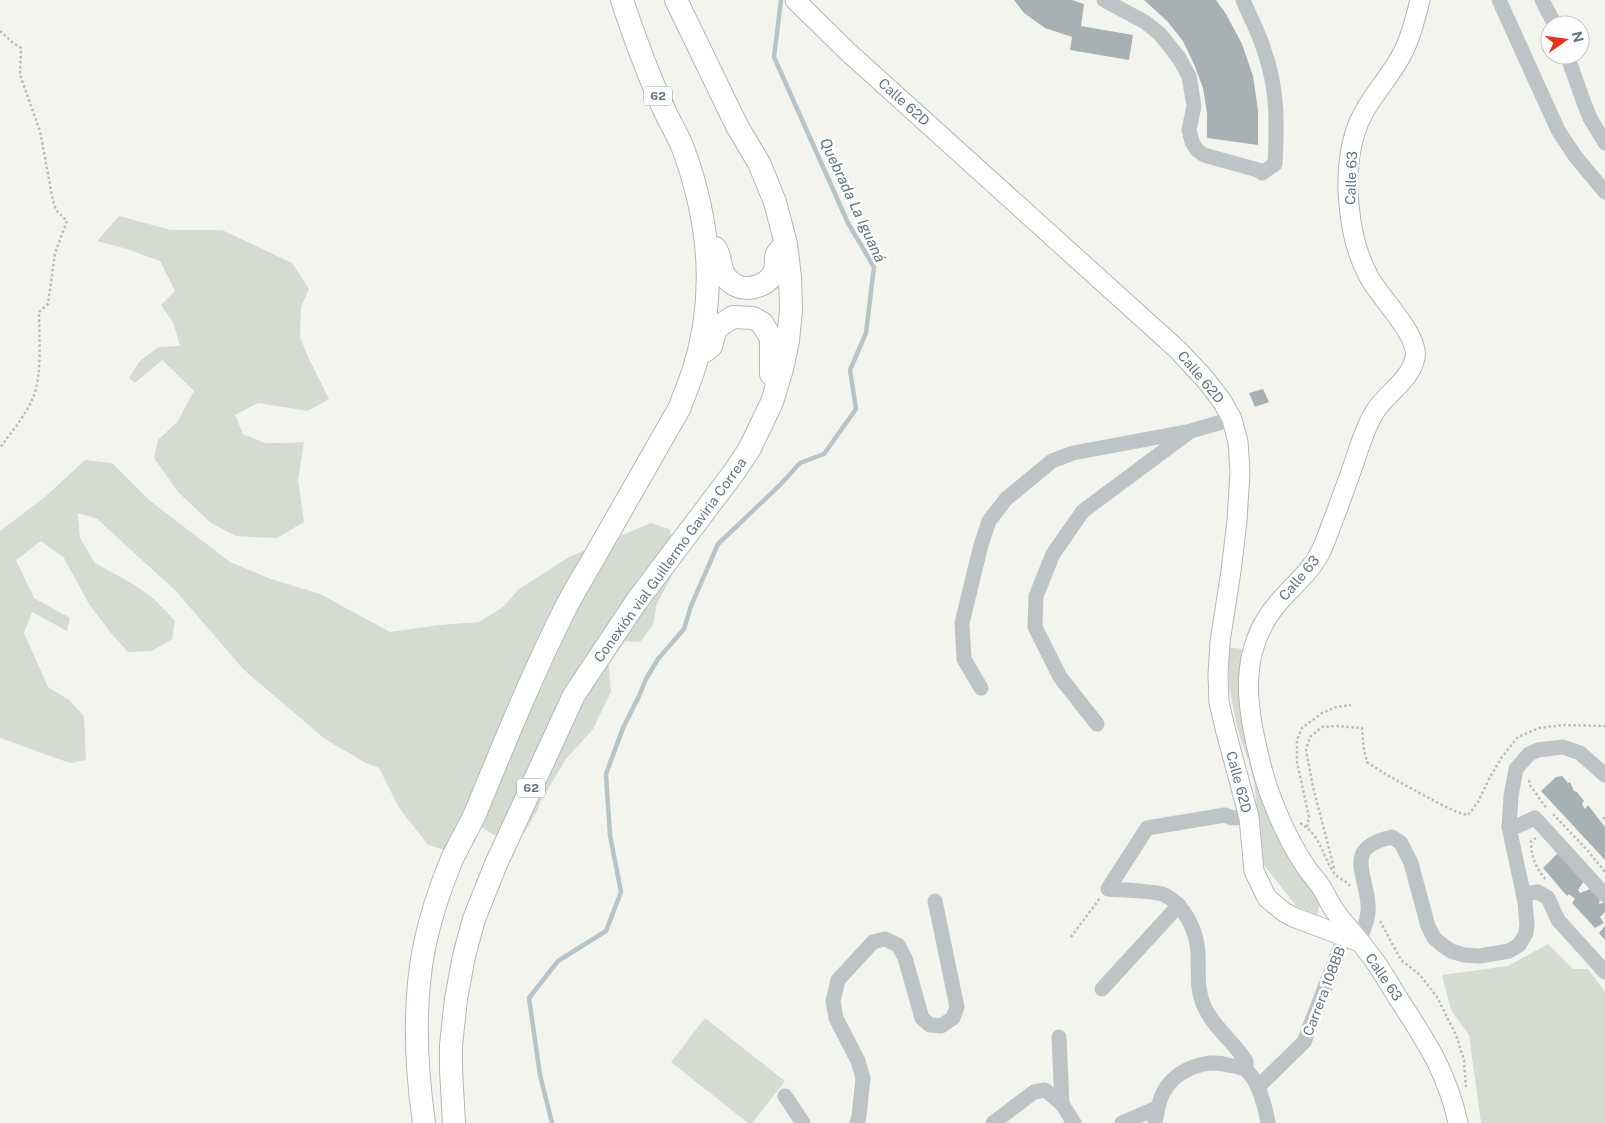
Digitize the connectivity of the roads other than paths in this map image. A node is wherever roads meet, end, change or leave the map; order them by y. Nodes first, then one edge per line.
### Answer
1 (622, 0) edge
2 (676, 0) edge
3 (795, 0) edge
4 (1104, 0) edge
5 (1243, 0) edge
6 (1420, 0) edge
7 (1500, 0) edge
8 (1542, 0) edge
9 (1550, 15) edge
10 (1570, 65) edge
11 (1605, 143) edge
12 (1605, 192) edge
13 (706, 237) junction
14 (786, 244) junction
15 (698, 355) junction
16 (772, 402) junction
17 (1232, 419) junction
18 (1191, 430) junction
19 (982, 688) dead end
20 (1097, 724) dead end
21 (1601, 771) edge
22 (1249, 816) junction
23 (1509, 827) junction
24 (1523, 894) junction
25 (1605, 895) edge
26 (935, 901) dead end
27 (1179, 905) junction
28 (1352, 938) junction
29 (1605, 972) edge
30 (1102, 989) dead end
31 (1058, 1037) dead end
32 (1246, 1069) junction
33 (1258, 1087) junction
34 (785, 1096) dead end
35 (1062, 1104) junction
36 (1156, 1116) edge
37 (1456, 1122) edge
38 (424, 1123) edge
39 (454, 1123) edge
40 (803, 1123) edge
41 (857, 1123) edge
42 (993, 1123) edge
43 (1074, 1123) edge
44 (1122, 1123) edge
45 (1268, 1123) edge

1 - 13 highway, 62
2 - 14 highway, Conexión vial Guillermo Gaviria Correa / 62
3 - 17 main road, Calle 62D
4 - 5 street
6 - 28 main road, Calle 63
7 - 12 street
8 - 9 street
10 - 11 street
13 - 14 highway
13 - 15 highway, 62
14 - 16 highway, Conexión vial Guillermo Gaviria Correa / 62
15 - 16 highway
15 - 38 highway, 62
16 - 39 highway, Conexión vial Guillermo Gaviria Correa / 62
17 - 18 street
17 - 22 main road, Calle 62D
18 - 19 street
18 - 20 street
21 - 23 street
22 - 27 street
22 - 28 main road, Calle 62D
23 - 24 street
23 - 25 street
24 - 28 street, Carrera 108BB
24 - 29 street
26 - 41 street
27 - 30 street
27 - 32 street
28 - 33 street, Carrera 108BB
28 - 37 main road, Calle 63
31 - 35 street
32 - 33 street
32 - 36 street
33 - 45 street
34 - 40 street
35 - 42 street
35 - 43 street
36 - 44 street

